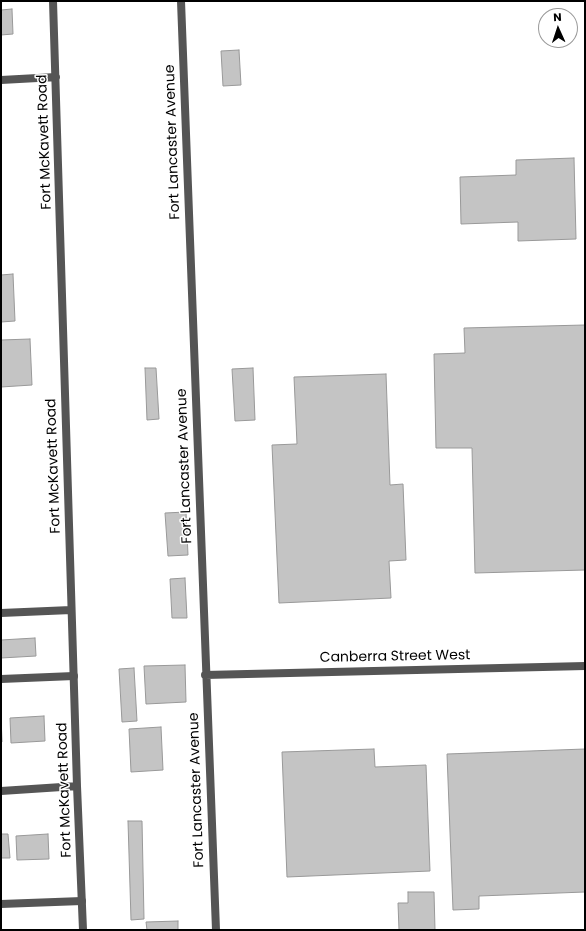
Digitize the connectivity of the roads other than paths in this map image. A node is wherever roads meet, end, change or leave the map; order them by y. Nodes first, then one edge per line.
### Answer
1 (53, 1) edge
2 (181, 1) edge
3 (56, 77) junction
4 (1, 80) edge
5 (72, 610) junction
6 (1, 613) edge
7 (585, 666) edge
8 (206, 675) junction
9 (74, 676) junction
10 (1, 679) edge
11 (77, 786) junction
12 (1, 792) edge
13 (82, 901) junction
14 (1, 904) edge
15 (83, 930) edge
16 (216, 930) edge

1 - 3 street, Fort McKavett Road
2 - 8 street, Fort Lancaster Avenue
3 - 4 street
3 - 5 street, Fort McKavett Road
5 - 6 street
5 - 9 street, Fort McKavett Road
7 - 8 street, Canberra Street West
8 - 16 street, Fort Lancaster Avenue
9 - 10 street
9 - 11 street, Fort McKavett Road
11 - 12 street
11 - 13 street, Fort McKavett Road
13 - 14 street
13 - 15 street, Fort McKavett Road

